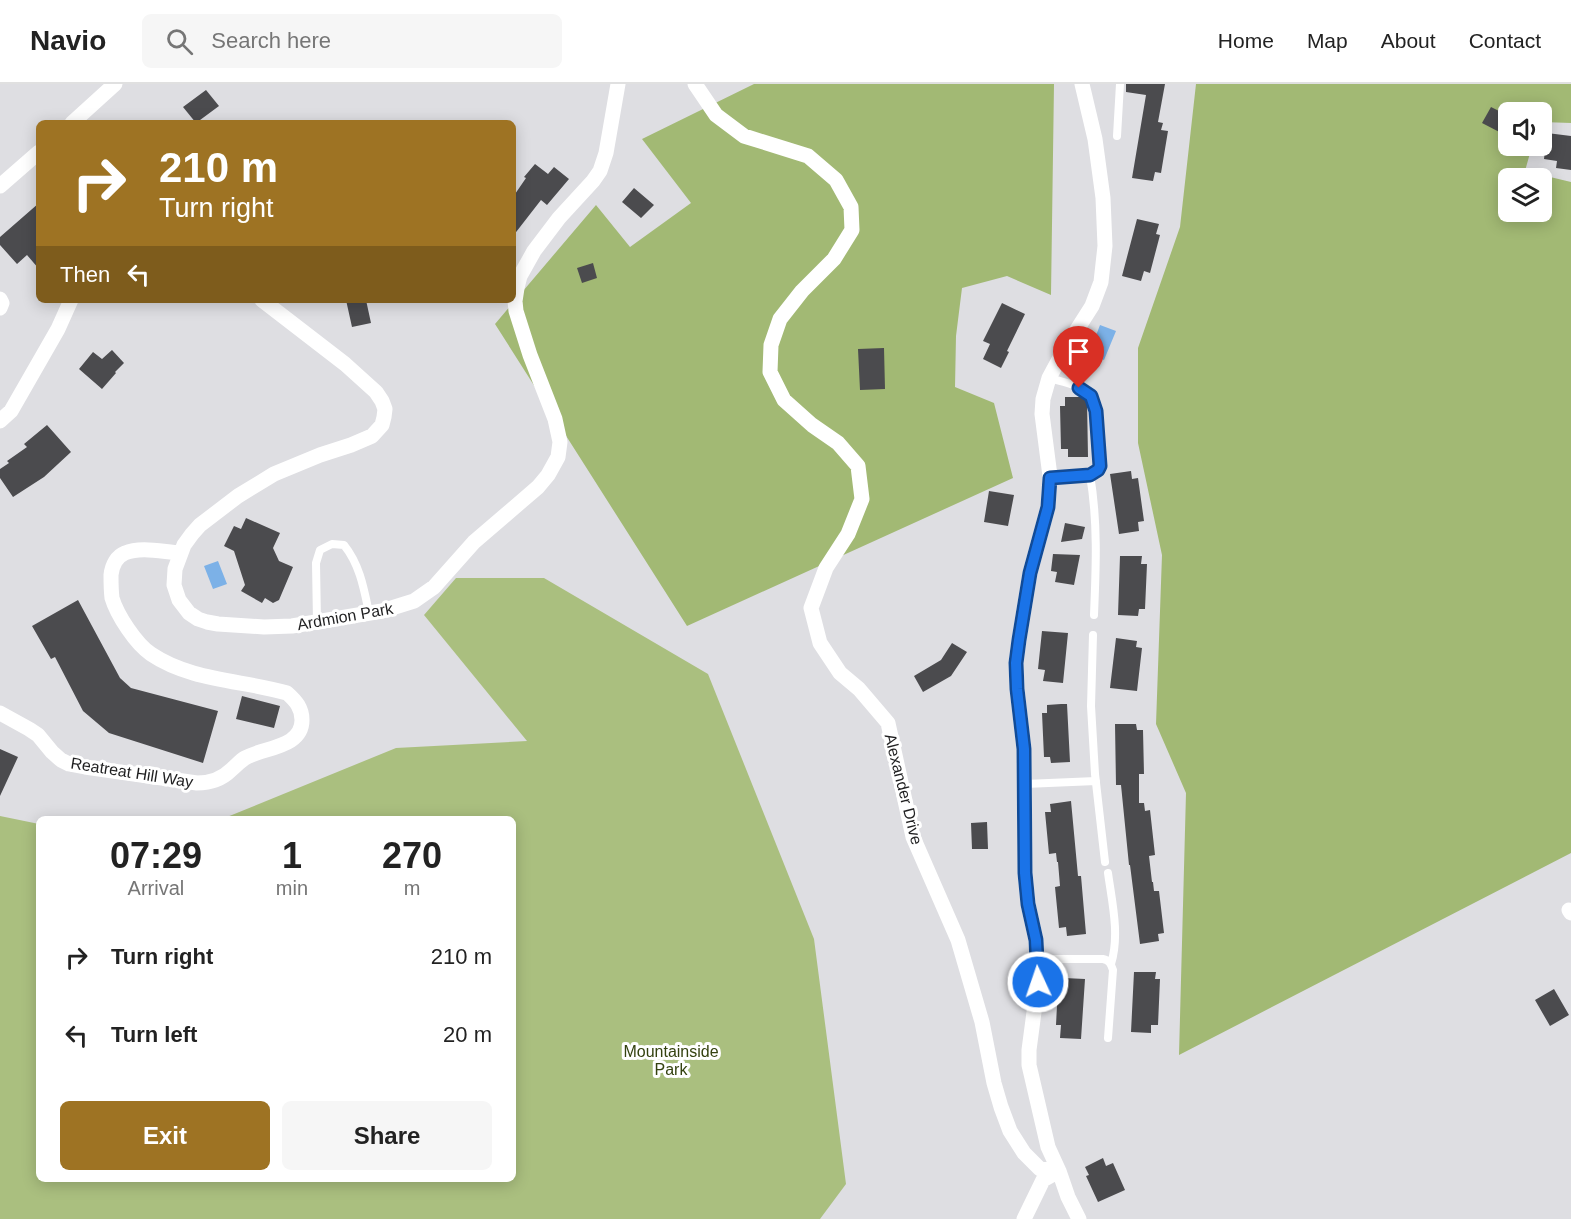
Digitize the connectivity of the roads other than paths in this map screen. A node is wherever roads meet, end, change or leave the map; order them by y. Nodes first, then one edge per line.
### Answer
1 (115, 84) edge
2 (618, 84) edge
3 (695, 84) edge
4 (1082, 84) edge
5 (1120, 84) edge
6 (75, 120) edge
7 (1117, 136) dead end
8 (36, 155) edge
9 (0, 186) edge
10 (0, 299) edge
11 (70, 303) edge
12 (266, 303) edge
13 (0, 308) edge
14 (1049, 378) junction
15 (0, 421) edge
16 (1090, 475) junction
17 (1050, 478) junction
18 (180, 554) junction
19 (369, 613) junction
20 (1094, 615) dead end
21 (317, 622) junction
22 (1093, 635) dead end
23 (0, 713) edge
24 (1096, 781) junction
25 (1025, 784) junction
26 (1106, 862) dead end
27 (1108, 873) dead end
28 (1036, 959) junction
29 (1111, 964) junction
30 (1108, 1038) dead end
31 (1059, 1171) junction
32 (1024, 1219) edge
33 (1079, 1219) edge

1 - 6 street
2 - 19 street, Ardmion Park
3 - 31 street, Alexander Drive
4 - 14 street
5 - 7 lane
8 - 9 street
10 - 13 street
11 - 15 street
12 - 18 street, Ardmion Park
14 - 16 lane
14 - 17 street
16 - 17 lane
16 - 20 lane
17 - 25 street
18 - 21 street, Ardmion Park
18 - 23 street, Reatreat Hill Way
19 - 21 street, Ardmion Park
19 - 21 lane
22 - 24 lane
24 - 25 lane
24 - 26 lane
25 - 28 street
27 - 29 lane
28 - 29 lane
28 - 31 street
29 - 30 lane
31 - 32 street
31 - 33 street

